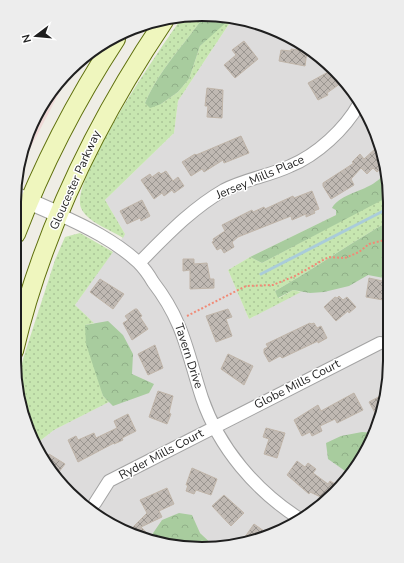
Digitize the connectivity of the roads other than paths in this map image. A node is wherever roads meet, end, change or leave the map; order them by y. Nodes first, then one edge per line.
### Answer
1 (161, 26) edge
2 (112, 45) edge
3 (357, 108) edge
4 (23, 198) edge
5 (21, 208) edge
6 (58, 214) junction
7 (139, 263) junction
8 (21, 325) edge
9 (380, 342) dead end
10 (215, 426) junction
11 (95, 503) dead end
12 (296, 515) edge

1 - 6 main road, Gloucester Parkway
2 - 4 main road
3 - 7 street, Jersey Mills Place
4 - 5 main road
4 - 6 street
6 - 7 street, Tavern Drive
6 - 8 main road, Gloucester Parkway
7 - 10 street, Tavern Drive
9 - 10 street, Globe Mills Court
10 - 11 street, Ryder Mills Court
10 - 12 street, Tavern Drive

